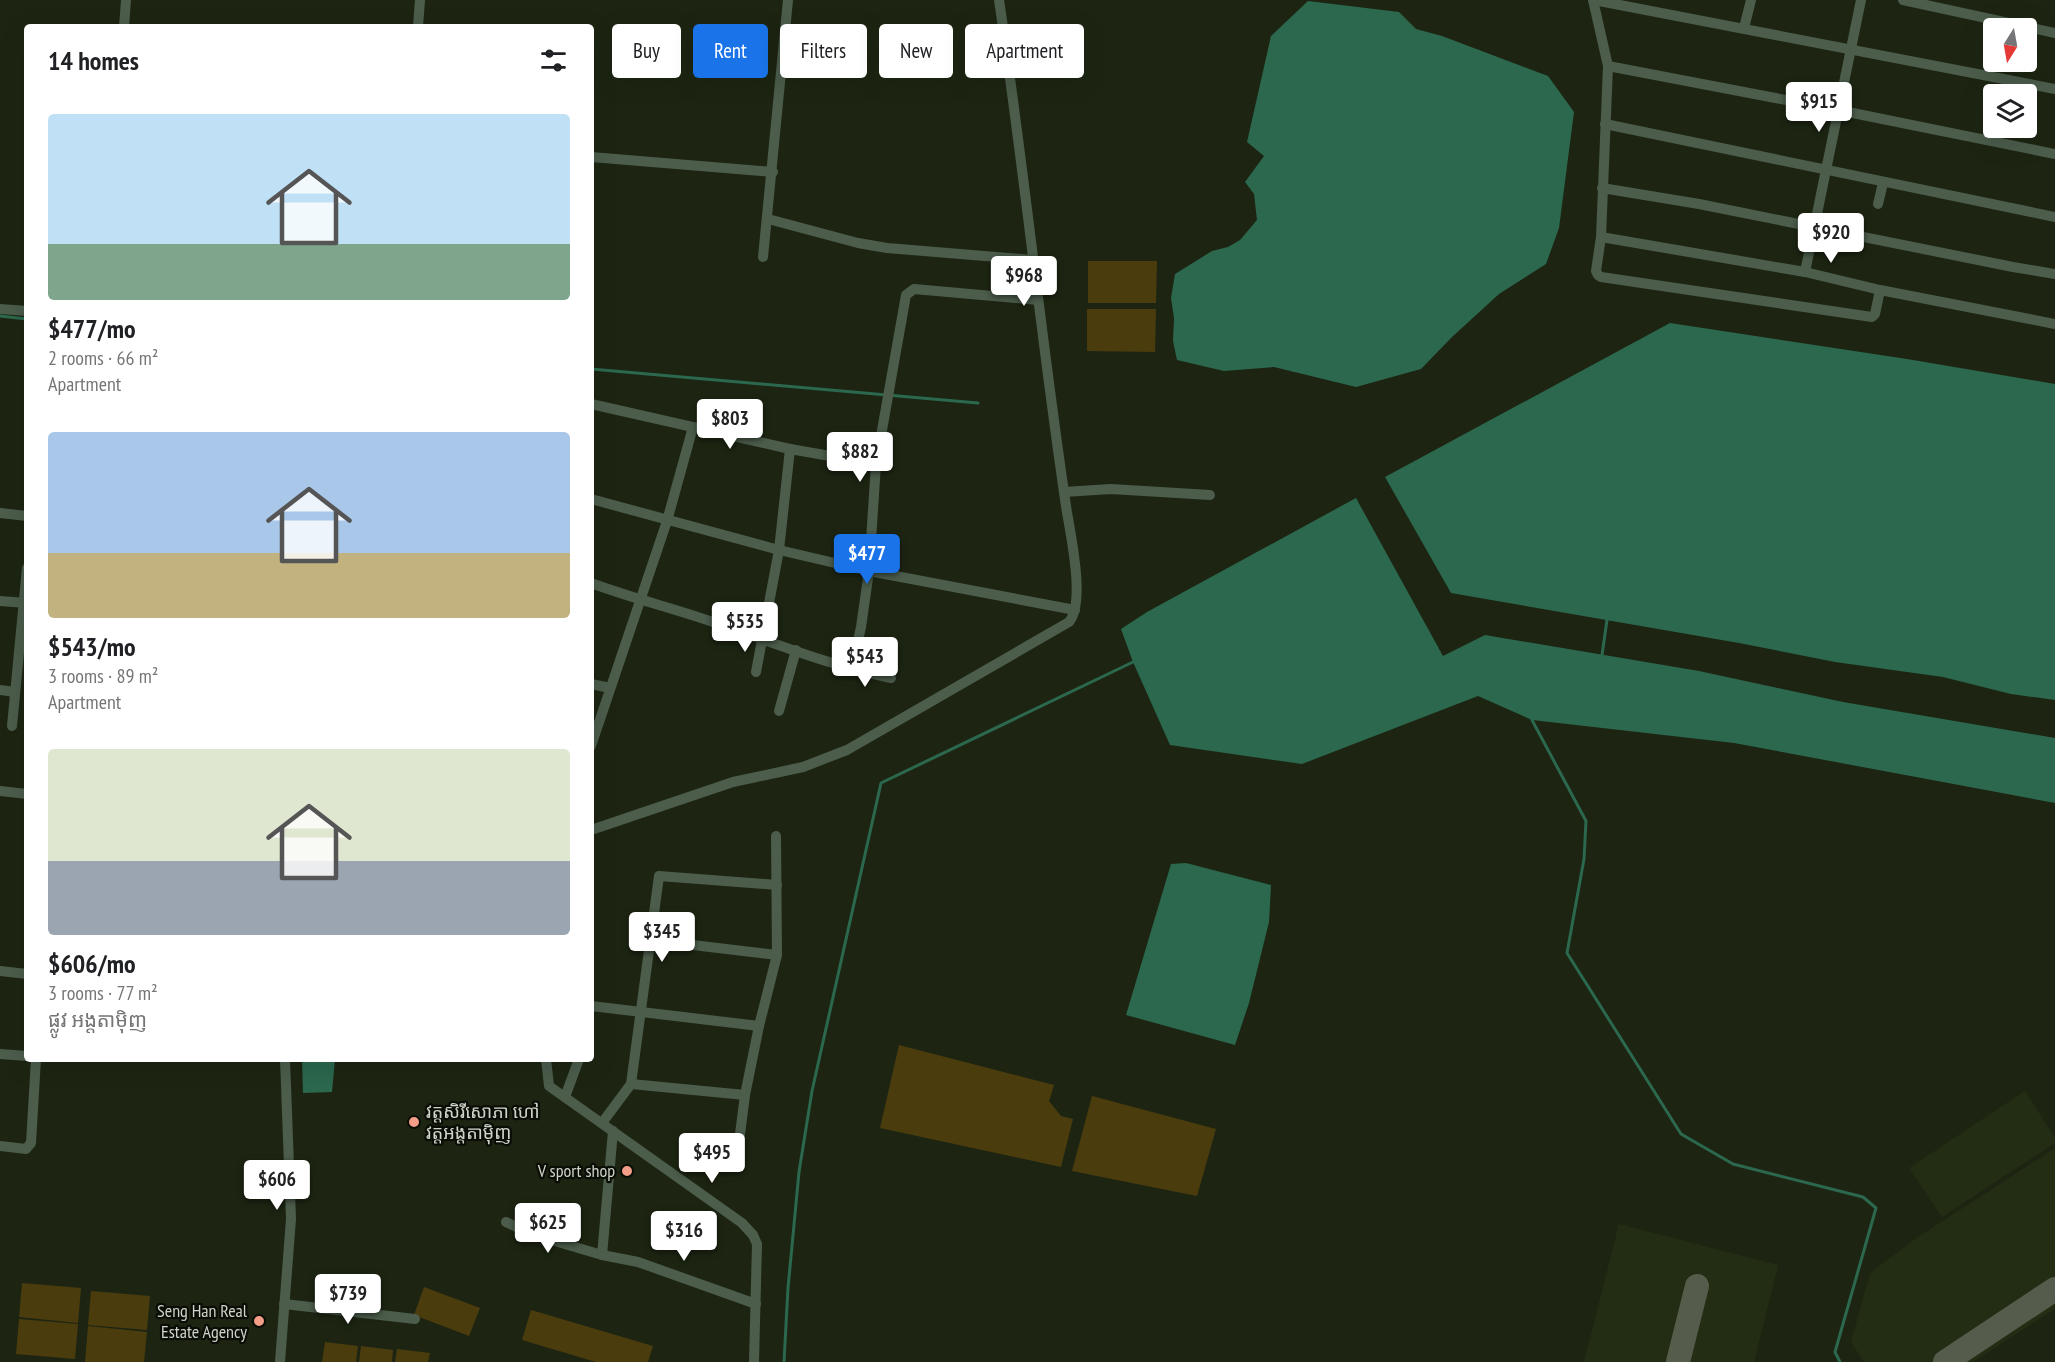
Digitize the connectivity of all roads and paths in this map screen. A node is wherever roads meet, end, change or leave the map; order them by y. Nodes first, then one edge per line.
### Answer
1 (126, 0) edge
2 (420, 0) edge
3 (788, 0) edge
4 (999, 0) edge
5 (1593, 0) edge
6 (1751, 0) edge
7 (1861, 0) edge
8 (1903, 0) edge
9 (124, 24) edge
10 (418, 24) edge
11 (1744, 28) junction
12 (2055, 33) edge
13 (1850, 48) junction
14 (1608, 66) junction
15 (2055, 89) edge
16 (1838, 110) junction
17 (1605, 123) junction
18 (2055, 154) edge
19 (594, 156) edge
20 (1826, 170) junction
21 (773, 172) junction
22 (1883, 183) junction
23 (1602, 188) junction
24 (1878, 204) dead end
25 (2055, 217) edge
26 (768, 219) junction
27 (1815, 227) junction
28 (1601, 237) junction
29 (763, 257) dead end
30 (1033, 260) junction
31 (1804, 272) junction
32 (2055, 274) edge
33 (1880, 290) junction
34 (1038, 300) junction
35 (0, 309) edge
36 (24, 311) edge
37 (2055, 324) edge
38 (594, 405) edge
39 (693, 427) junction
40 (790, 449) junction
41 (876, 464) junction
42 (1064, 492) junction
43 (1210, 495) dead end
44 (594, 501) edge
45 (0, 513) edge
46 (24, 516) edge
47 (667, 521) junction
48 (779, 550) junction
49 (869, 571) junction
50 (594, 584) edge
51 (0, 601) edge
52 (640, 601) junction
53 (24, 603) edge
54 (1075, 610) junction
55 (24, 612) edge
56 (763, 640) junction
57 (796, 650) junction
58 (852, 668) junction
59 (756, 672) dead end
60 (891, 678) dead end
61 (594, 685) edge
62 (610, 688) junction
63 (0, 690) edge
64 (15, 692) junction
65 (779, 711) dead end
66 (12, 726) dead end
67 (594, 737) edge
68 (0, 791) edge
69 (24, 794) edge
70 (594, 829) edge
71 (776, 836) dead end
72 (777, 885) junction
73 (651, 940) junction
74 (777, 955) junction
75 (0, 971) edge
76 (24, 974) edge
77 (594, 1006) edge
78 (642, 1012) junction
79 (759, 1026) junction
80 (0, 1054) edge
81 (24, 1056) edge
82 (36, 1062) edge
83 (285, 1062) edge
84 (546, 1062) edge
85 (578, 1062) edge
86 (631, 1084) junction
87 (745, 1095) junction
88 (565, 1097) junction
89 (602, 1123) junction
90 (613, 1131) junction
91 (739, 1142) dead end
92 (0, 1146) edge
93 (506, 1222) dead end
94 (602, 1255) junction
95 (284, 1304) junction
96 (756, 1304) junction
97 (415, 1318) dead end
98 (280, 1362) edge
99 (754, 1362) edge

1 - 9 street
2 - 10 street
3 - 21 street
4 - 30 street
5 - 11 street
5 - 14 street
6 - 11 street
7 - 13 street
8 - 12 street
11 - 13 street
13 - 15 street
13 - 16 street
14 - 16 street
14 - 17 street
16 - 18 street
16 - 20 street
17 - 20 street
17 - 23 street
19 - 21 street
20 - 22 street
20 - 27 street
21 - 26 street
22 - 24 street
22 - 25 street
23 - 27 street
23 - 28 street
26 - 29 street
26 - 30 street
27 - 31 street
27 - 32 street
28 - 31 street
28 - 33 street
30 - 34 street
31 - 33 street
33 - 37 street
34 - 41 street
34 - 42 street
35 - 36 street
38 - 39 street
39 - 40 street
39 - 47 street
40 - 41 street
40 - 48 street
41 - 49 street
42 - 43 street
42 - 54 street
44 - 47 street
45 - 46 street
47 - 48 street
47 - 52 street
48 - 49 street
48 - 56 street
49 - 54 street
49 - 58 street
50 - 52 street
51 - 53 street
52 - 56 street
52 - 62 street
54 - 70 street
55 - 64 street
56 - 57 street
56 - 59 street
57 - 58 street
57 - 65 street
58 - 60 street
61 - 62 street
62 - 67 street
63 - 64 street
64 - 66 street
68 - 69 street
71 - 72 street
72 - 73 street
72 - 74 street
73 - 74 street
73 - 78 street
74 - 79 street
75 - 76 street
77 - 78 street
78 - 79 street
78 - 86 street
79 - 87 street
80 - 81 street
82 - 92 street
83 - 95 street
84 - 88 street
85 - 88 street
86 - 87 street
86 - 89 street
87 - 91 street
88 - 89 street
89 - 90 street
90 - 94 street
90 - 96 street
93 - 94 street
94 - 96 street
95 - 97 street
95 - 98 street
96 - 99 street

